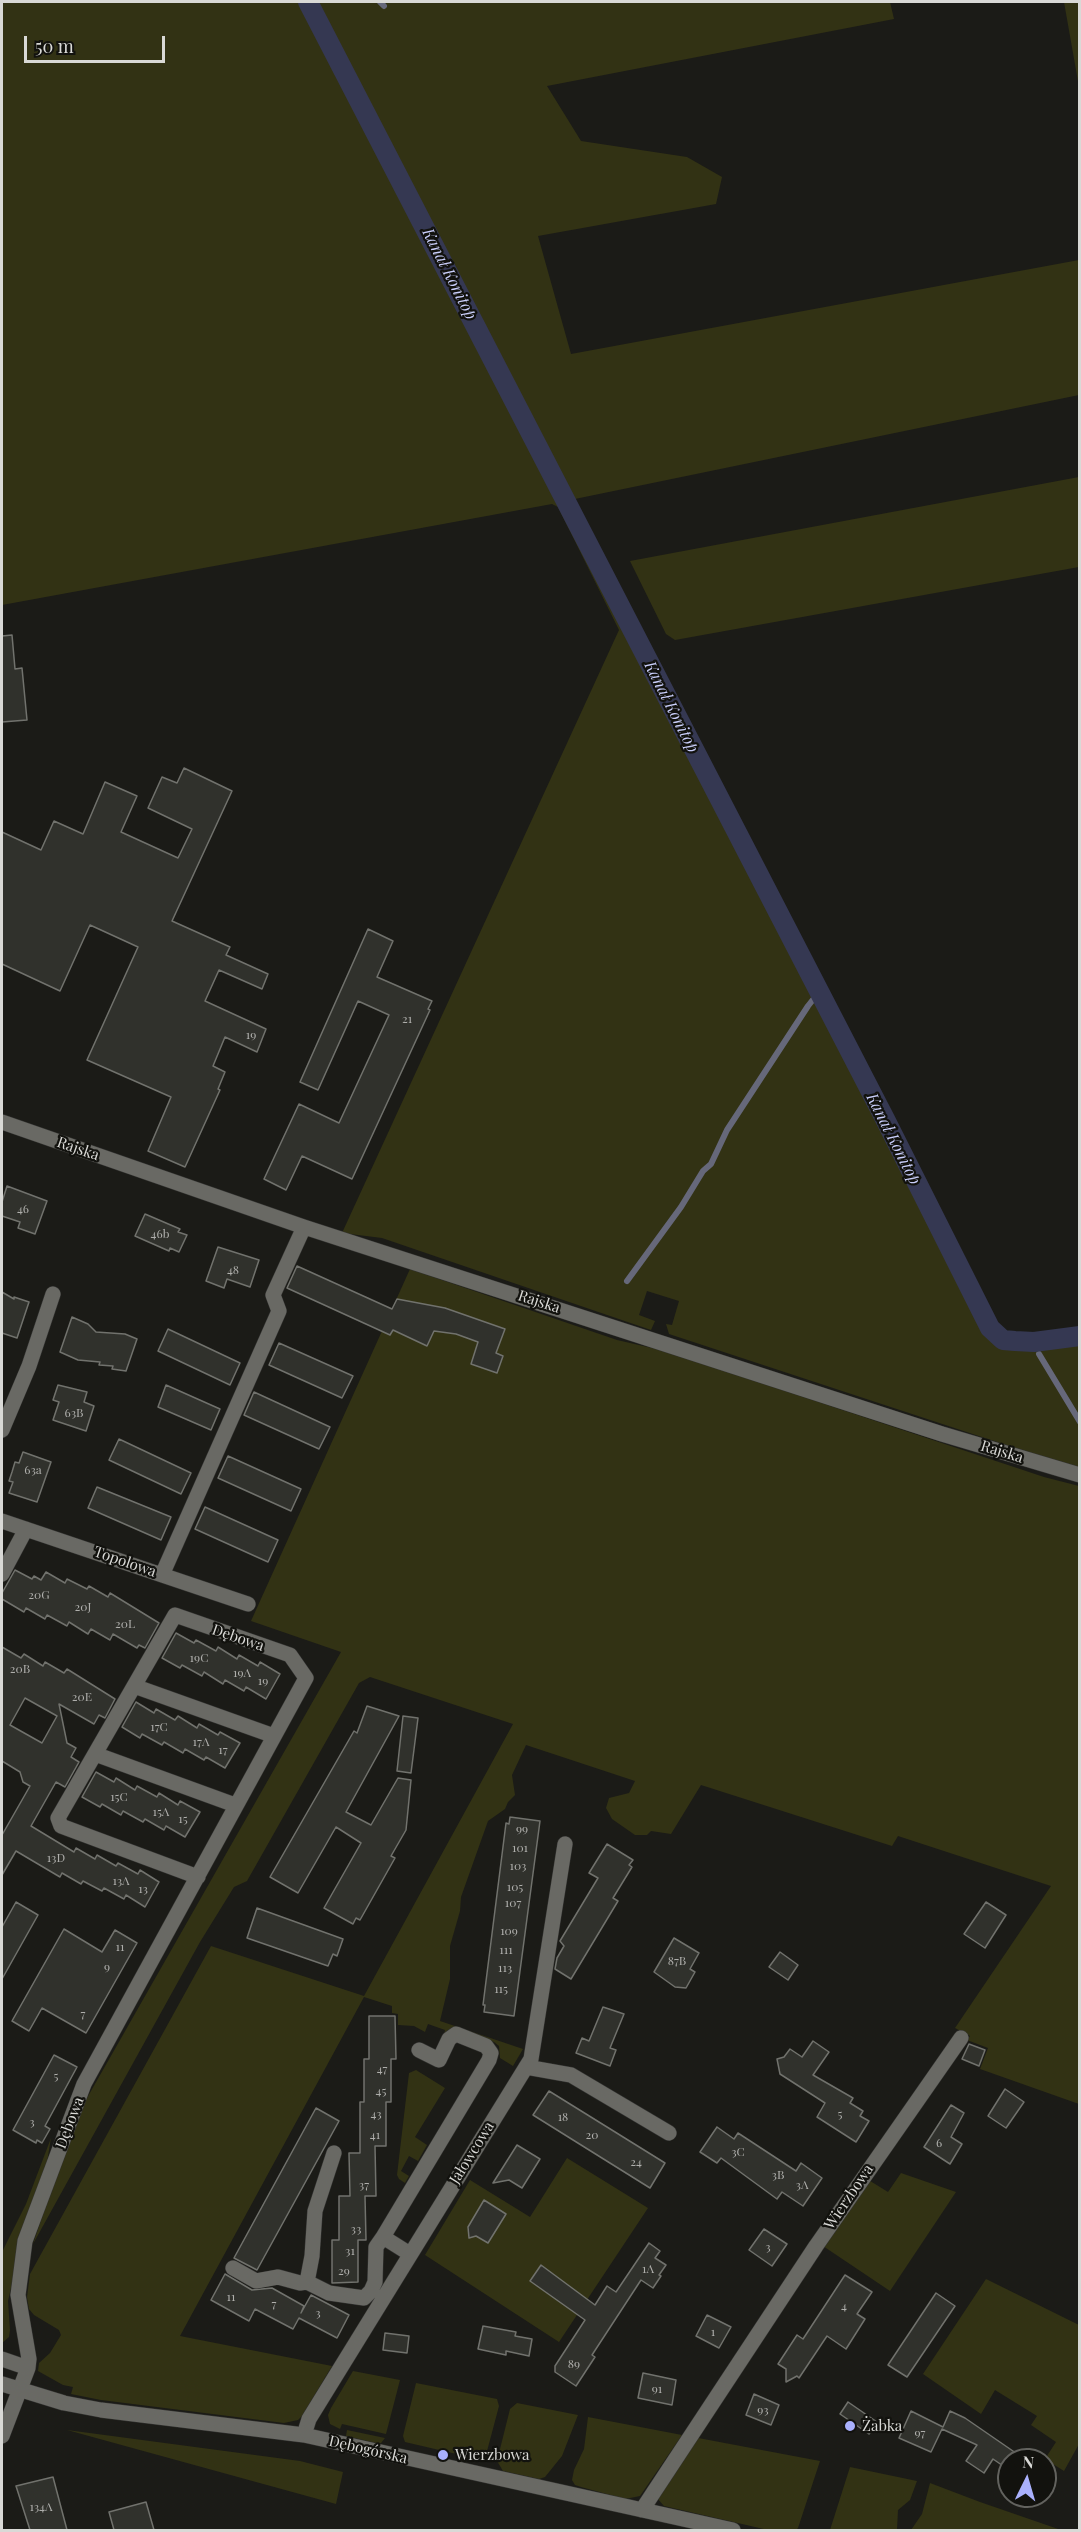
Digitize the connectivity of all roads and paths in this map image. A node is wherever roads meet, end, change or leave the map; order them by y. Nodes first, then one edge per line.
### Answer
1 (2, 1122) edge
2 (304, 1227) junction
3 (53, 1294) dead end
4 (2, 1430) edge
5 (1080, 1475) edge
6 (2, 1521) edge
7 (26, 1529) junction
8 (2, 1574) edge
9 (162, 1575) junction
10 (248, 1604) dead end
11 (134, 1686) junction
12 (274, 1736) junction
13 (95, 1754) junction
14 (235, 1806) junction
15 (565, 1844) dead end
16 (198, 1877) junction
17 (961, 2038) dead end
18 (419, 2050) dead end
19 (525, 2067) junction
20 (669, 2133) dead end
21 (334, 2153) dead end
22 (383, 2237) junction
23 (410, 2254) junction
24 (233, 2268) dead end
25 (307, 2282) junction
26 (2, 2359) edge
27 (28, 2368) junction
28 (2, 2384) edge
29 (20, 2390) junction
30 (304, 2435) junction
31 (2, 2436) edge
32 (642, 2510) junction
33 (733, 2530) edge

1 - 2 street, Rajska
2 - 5 street, Rajska
2 - 9 street
3 - 4 street
6 - 7 street, Topolowa
7 - 8 street
7 - 9 street, Topolowa
9 - 10 street, Topolowa
11 - 12 street
11 - 12 street, Dębowa
11 - 13 street, Dębowa
12 - 14 street, Dębowa
13 - 14 street
13 - 16 street, Dębowa
14 - 16 street, Dębowa
15 - 19 street, Jałowcowa
16 - 27 street, Dębowa
17 - 32 street, Wierzbowa
18 - 22 street
19 - 20 street
19 - 23 street, Jałowcowa
21 - 25 street
22 - 23 street
22 - 25 street
23 - 30 street, Jałowcowa
24 - 25 street
26 - 27 street
27 - 29 street, Dębowa
28 - 29 street, Dębogórska
29 - 30 street, Dębogórska
29 - 31 street, Dębowa
30 - 32 street, Dębogórska
32 - 33 street, Dębogórska

